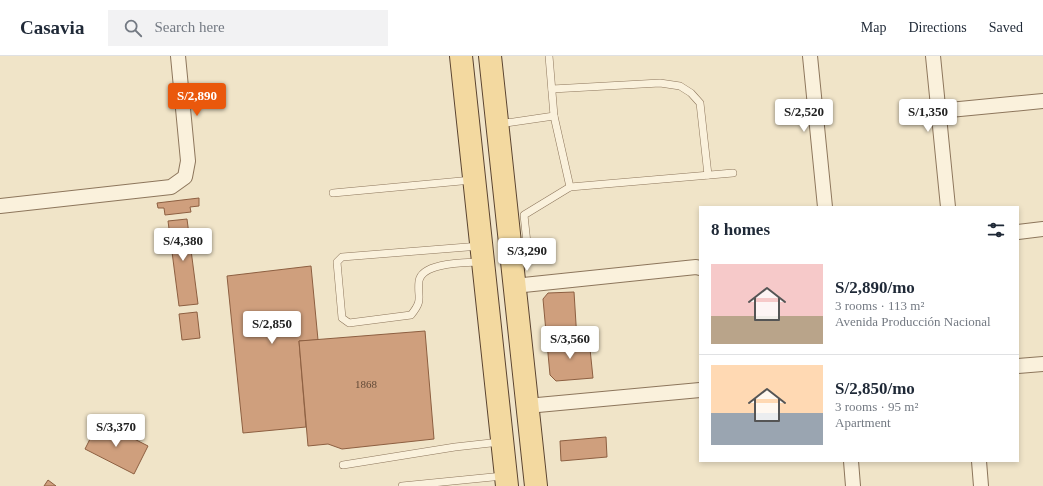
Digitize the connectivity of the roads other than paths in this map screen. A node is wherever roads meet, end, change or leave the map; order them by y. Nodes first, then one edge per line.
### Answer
1 (178, 56) edge
2 (461, 56) edge
3 (490, 56) edge
4 (549, 56) edge
5 (810, 56) edge
6 (933, 56) edge
7 (552, 89) junction
8 (1043, 101) edge
9 (938, 111) junction
10 (554, 116) junction
11 (497, 124) junction
12 (733, 173) dead end
13 (708, 175) junction
14 (474, 179) junction
15 (570, 187) junction
16 (333, 193) dead end
17 (0, 206) edge
18 (825, 206) edge
19 (948, 206) edge
20 (1043, 230) edge
21 (1019, 232) edge
22 (510, 249) junction
23 (483, 254) junction
24 (699, 268) edge
25 (514, 286) junction
26 (1043, 364) edge
27 (1019, 366) edge
28 (699, 390) edge
29 (527, 406) junction
30 (502, 442) junction
31 (851, 462) edge
32 (979, 462) edge
33 (343, 465) dead end
34 (507, 481) edge
35 (402, 486) edge
36 (536, 486) edge
37 (854, 486) edge
38 (981, 486) edge

1 - 17 street
2 - 14 main road
3 - 11 main road
4 - 7 lane
5 - 18 street
6 - 9 street
7 - 10 lane
7 - 13 lane
8 - 9 street
9 - 19 street
10 - 11 lane
10 - 15 lane
11 - 22 main road
12 - 13 lane
13 - 15 lane
14 - 16 lane
14 - 23 main road
15 - 22 lane
20 - 21 street
22 - 25 main road
23 - 23 lane
23 - 30 main road
24 - 25 street
25 - 29 main road
26 - 27 street
28 - 29 street
29 - 36 main road
30 - 33 lane
30 - 34 main road
31 - 37 street
32 - 38 street
34 - 35 lane

